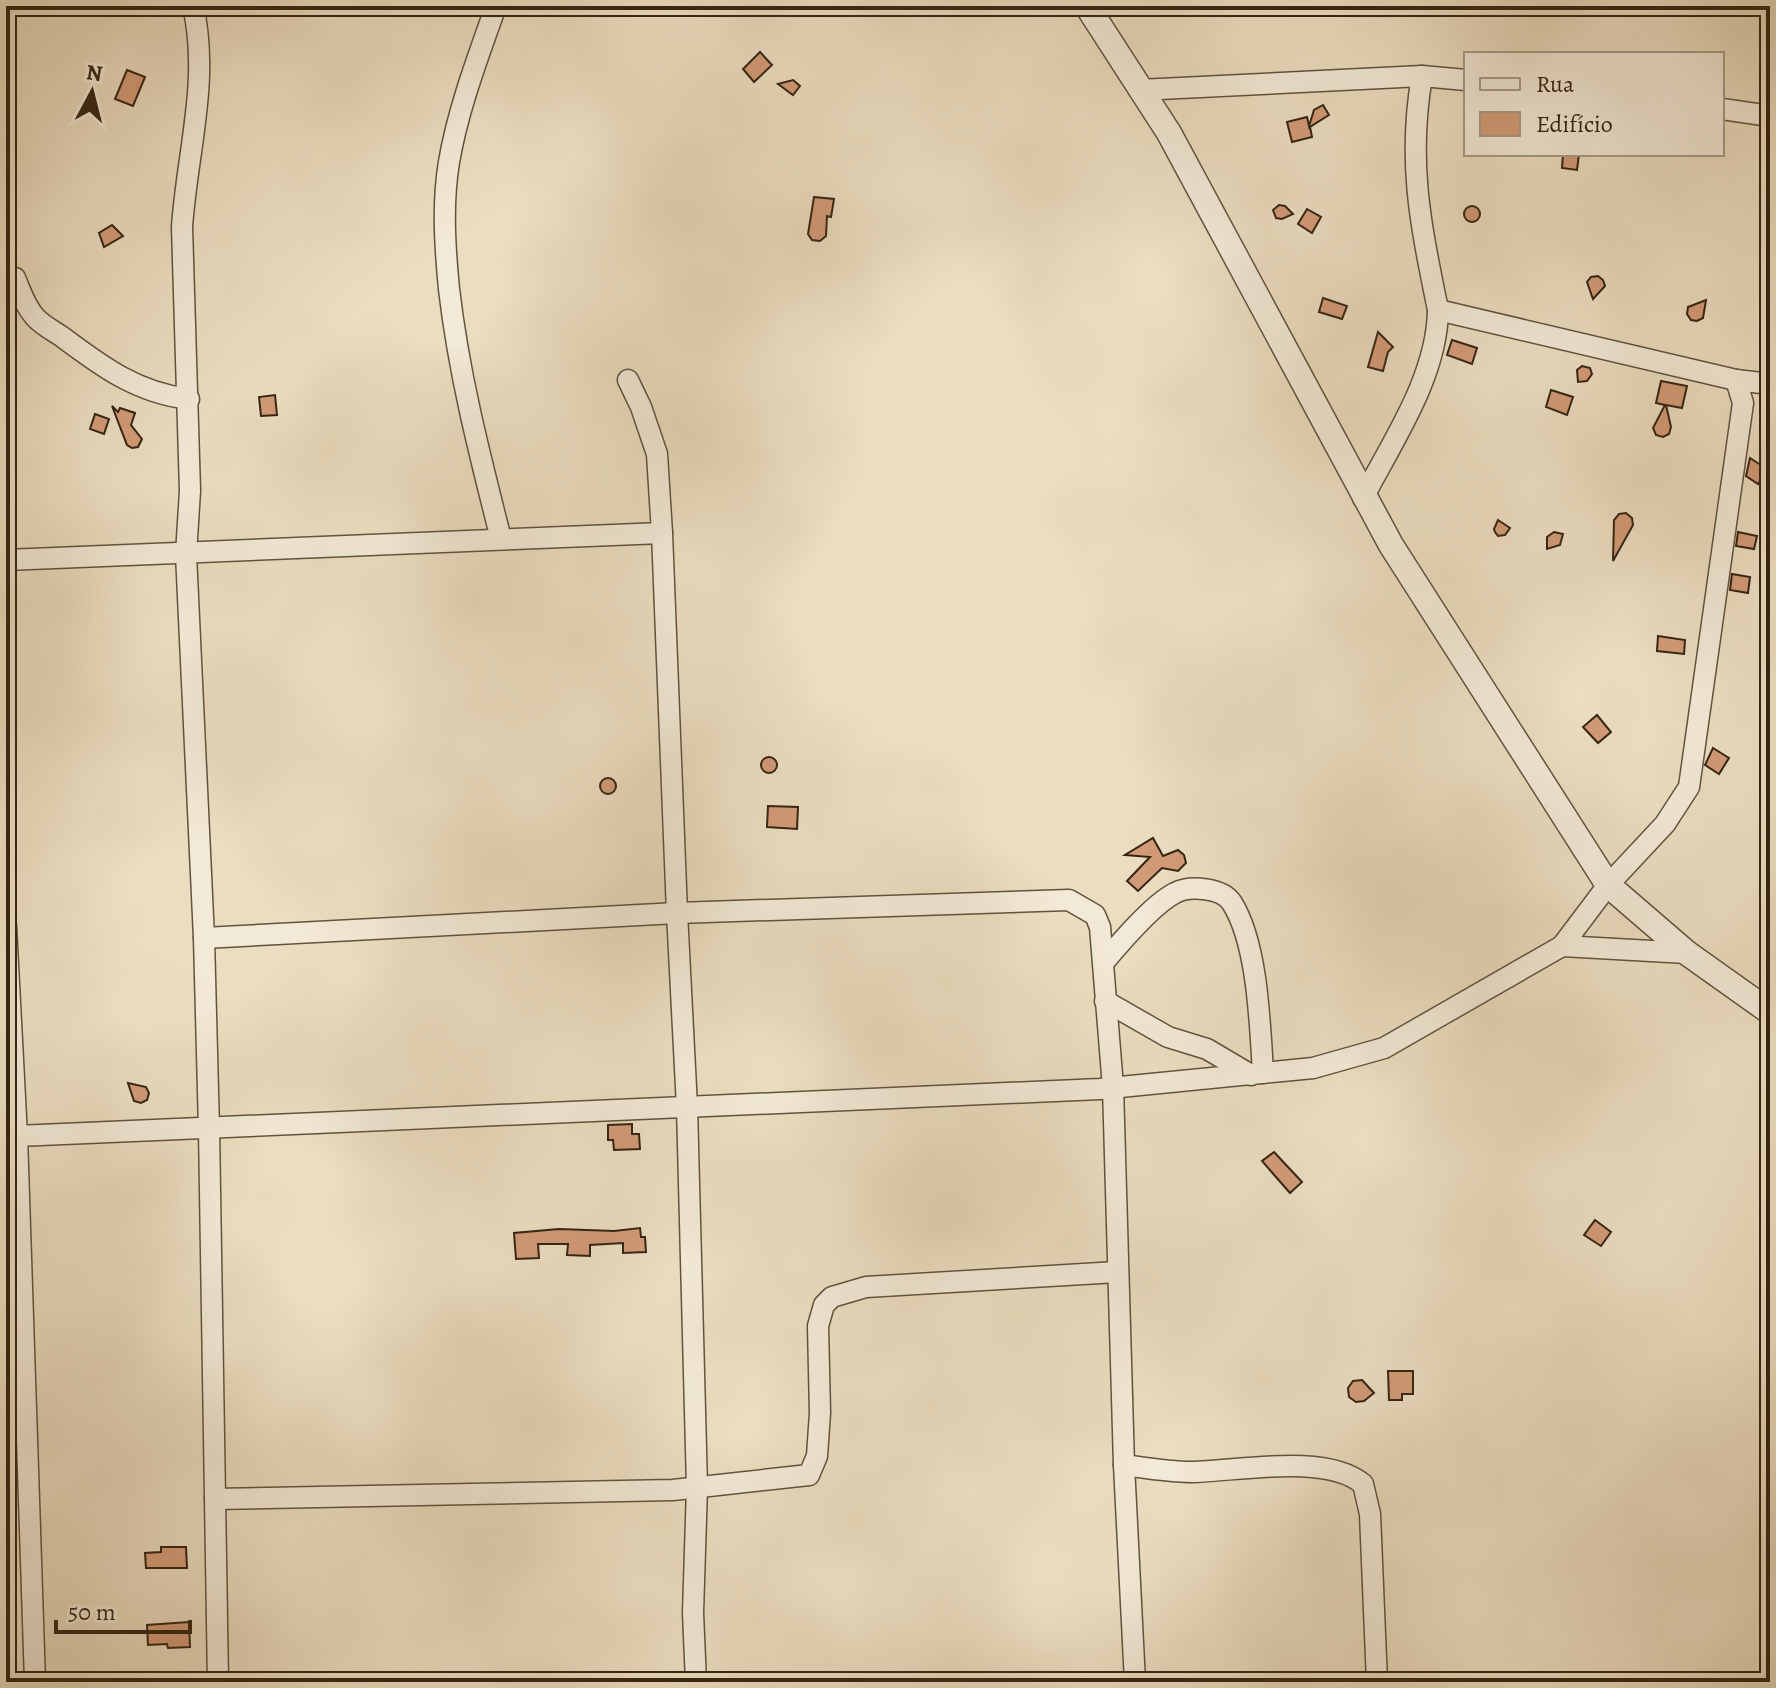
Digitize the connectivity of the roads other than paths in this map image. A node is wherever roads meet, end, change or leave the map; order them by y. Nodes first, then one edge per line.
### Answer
1 (193, 6) edge
2 (496, 6) edge
3 (1087, 6) edge
4 (1422, 76) junction
5 (1464, 80) edge
6 (1139, 90) junction
7 (1724, 109) edge
8 (1770, 116) edge
9 (15, 278) dead end
10 (1438, 310) junction
11 (628, 380) dead end
12 (1736, 380) junction
13 (1767, 384) edge
14 (189, 399) junction
15 (1743, 403) junction
16 (1363, 498) junction
17 (662, 533) junction
18 (501, 539) junction
19 (186, 554) junction
20 (6, 560) edge
21 (1608, 885) junction
22 (677, 913) junction
23 (6, 926) edge
24 (204, 938) junction
25 (1562, 946) junction
26 (1687, 953) junction
27 (1104, 962) junction
28 (1105, 1001) junction
29 (1770, 1012) edge
30 (1257, 1074) junction
31 (1113, 1087) junction
32 (687, 1107) junction
33 (209, 1129) junction
34 (17, 1136) junction
35 (1117, 1272) junction
36 (1124, 1465) junction
37 (697, 1487) junction
38 (215, 1499) junction
39 (35, 1682) edge
40 (218, 1682) edge
41 (696, 1682) edge
42 (1135, 1682) edge
43 (1377, 1682) edge

1 - 14 street
2 - 18 street
3 - 6 street
4 - 5 street
4 - 6 street
4 - 10 street
6 - 16 street
7 - 8 street
9 - 14 street
10 - 12 street
10 - 16 street
11 - 17 street
12 - 13 street
12 - 15 street
13 - 15 street
14 - 19 street
15 - 21 street
16 - 21 street
17 - 18 street
17 - 22 street
18 - 19 street
19 - 20 street
19 - 24 street
21 - 25 street
21 - 26 street
22 - 24 street
22 - 27 street
22 - 32 street
23 - 34 street
24 - 33 street
25 - 26 street
25 - 30 street
26 - 29 street
27 - 28 street
27 - 30 street
28 - 30 street
28 - 31 street
30 - 31 street
31 - 32 street
31 - 35 street
32 - 33 street
32 - 37 street
33 - 34 street
33 - 38 street
34 - 39 street
35 - 36 street
35 - 37 street
36 - 42 street
36 - 43 street
37 - 38 street
37 - 41 street
38 - 40 street

